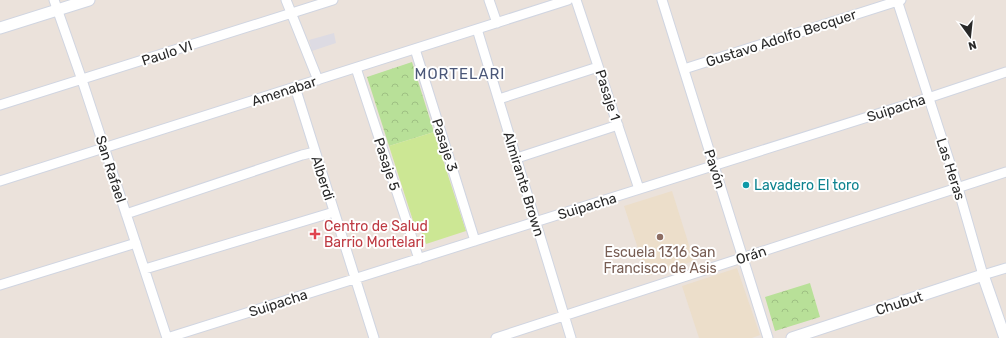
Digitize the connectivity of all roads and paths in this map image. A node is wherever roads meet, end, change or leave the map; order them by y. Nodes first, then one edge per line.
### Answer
1 (89, 0) edge
2 (286, 0) edge
3 (333, 0) edge
4 (489, 0) edge
5 (568, 0) edge
6 (576, 0) edge
7 (662, 0) edge
8 (898, 0) edge
9 (55, 5) edge
10 (290, 14) junction
11 (496, 23) junction
12 (0, 28) edge
13 (477, 29) junction
14 (414, 49) junction
15 (598, 67) junction
16 (356, 68) junction
17 (684, 69) junction
18 (1006, 72) edge
19 (82, 80) junction
20 (318, 80) junction
21 (295, 88) junction
22 (928, 98) junction
23 (499, 99) junction
24 (0, 105) edge
25 (618, 125) junction
26 (104, 148) junction
27 (315, 152) junction
28 (517, 158) junction
29 (714, 165) junction
30 (1006, 172) edge
31 (0, 181) edge
32 (958, 188) junction
33 (639, 189) junction
34 (334, 212) junction
35 (126, 214) junction
36 (536, 222) junction
37 (476, 241) junction
38 (136, 243) junction
39 (744, 257) junction
40 (419, 259) junction
41 (1006, 268) edge
42 (145, 269) junction
43 (983, 275) junction
44 (355, 278) junction
45 (0, 285) edge
46 (565, 316) junction
47 (167, 338) edge
48 (374, 338) edge
49 (496, 338) edge
50 (572, 338) edge
51 (768, 338) edge
52 (792, 338) edge
53 (1005, 338) edge

1 - 9 street
2 - 10 street
3 - 10 street, Paulo VI
4 - 11 street
5 - 11 street, Amenabar
6 - 15 street, Pasaje 1
7 - 17 street, Pavón
8 - 17 street, Gustavo Adolfo Becquer
8 - 22 street, Las Heras
9 - 12 street
9 - 19 street, San Rafael
10 - 19 street, Paulo VI
10 - 20 street
11 - 13 street, Amenabar
13 - 14 street, Amenabar
13 - 23 street, Almirante Brown
14 - 16 street, Amenabar
14 - 37 street, Pasaje 3
15 - 23 street
15 - 25 street, Pasaje 1
16 - 20 street, Amenabar
16 - 40 street, Pasaje 5
17 - 29 street, Pavón
18 - 22 street, Suipacha
19 - 24 street, Paulo VI
19 - 26 street, San Rafael
20 - 21 street, Amenabar
21 - 26 street, Amenabar
21 - 27 street, Alberdi
22 - 29 street, Suipacha
22 - 32 street, Las Heras
23 - 28 street, Almirante Brown
25 - 28 street
25 - 33 street, Pasaje 1
26 - 31 street, Amenabar
26 - 35 street, San Rafael
27 - 34 street, Alberdi
27 - 35 street
28 - 36 street, Almirante Brown
29 - 33 street, Suipacha
29 - 39 street, Pavón
30 - 32 street, Orán
32 - 39 street, Orán
32 - 43 street, Las Heras
33 - 36 street, Suipacha
34 - 42 street
34 - 44 street, Alberdi
35 - 38 street, San Rafael
36 - 37 street, Suipacha
36 - 46 street, Almirante Brown
37 - 40 street, Suipacha
38 - 42 street, San Rafael
38 - 45 street
39 - 46 street, Orán
39 - 51 street, Pavón
40 - 44 street, Suipacha
41 - 43 street, Chubut
42 - 47 street, San Rafael
43 - 52 street, Chubut
43 - 53 street, Las Heras
44 - 47 street, Suipacha
44 - 48 street, Alberdi
46 - 49 street, Orán
46 - 50 street, Almirante Brown

